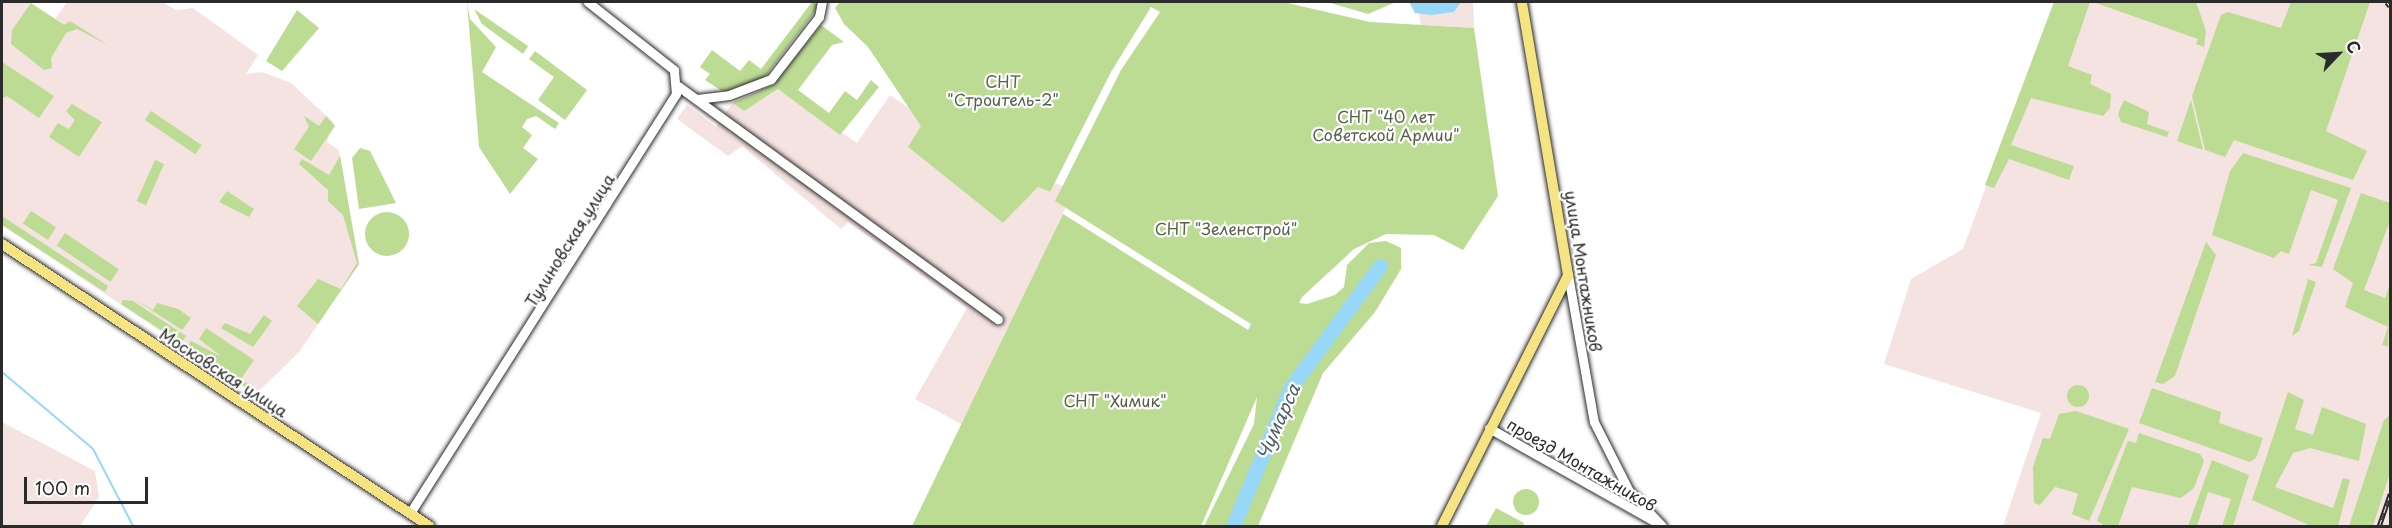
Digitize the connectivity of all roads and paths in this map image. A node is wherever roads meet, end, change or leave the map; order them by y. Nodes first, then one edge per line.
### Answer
1 (588, 2) edge
2 (822, 2) edge
3 (1522, 2) edge
4 (678, 86) junction
5 (697, 99) junction
6 (2, 244) edge
7 (1568, 275) junction
8 (998, 319) dead end
9 (1489, 428) junction
10 (410, 513) junction
11 (429, 526) edge
12 (1442, 526) edge
13 (1662, 526) edge

1 - 4 street
2 - 5 street
3 - 7 main road, улица Монтажников
4 - 5 street
4 - 10 street, Тулиновская улица
5 - 8 street
6 - 10 main road, Московская улица
7 - 9 main road, проезд Монтажников
7 - 13 street, улица Монтажников
9 - 12 main road, проезд Монтажников
9 - 13 street, проезд Монтажников
10 - 11 main road, Московская улица

